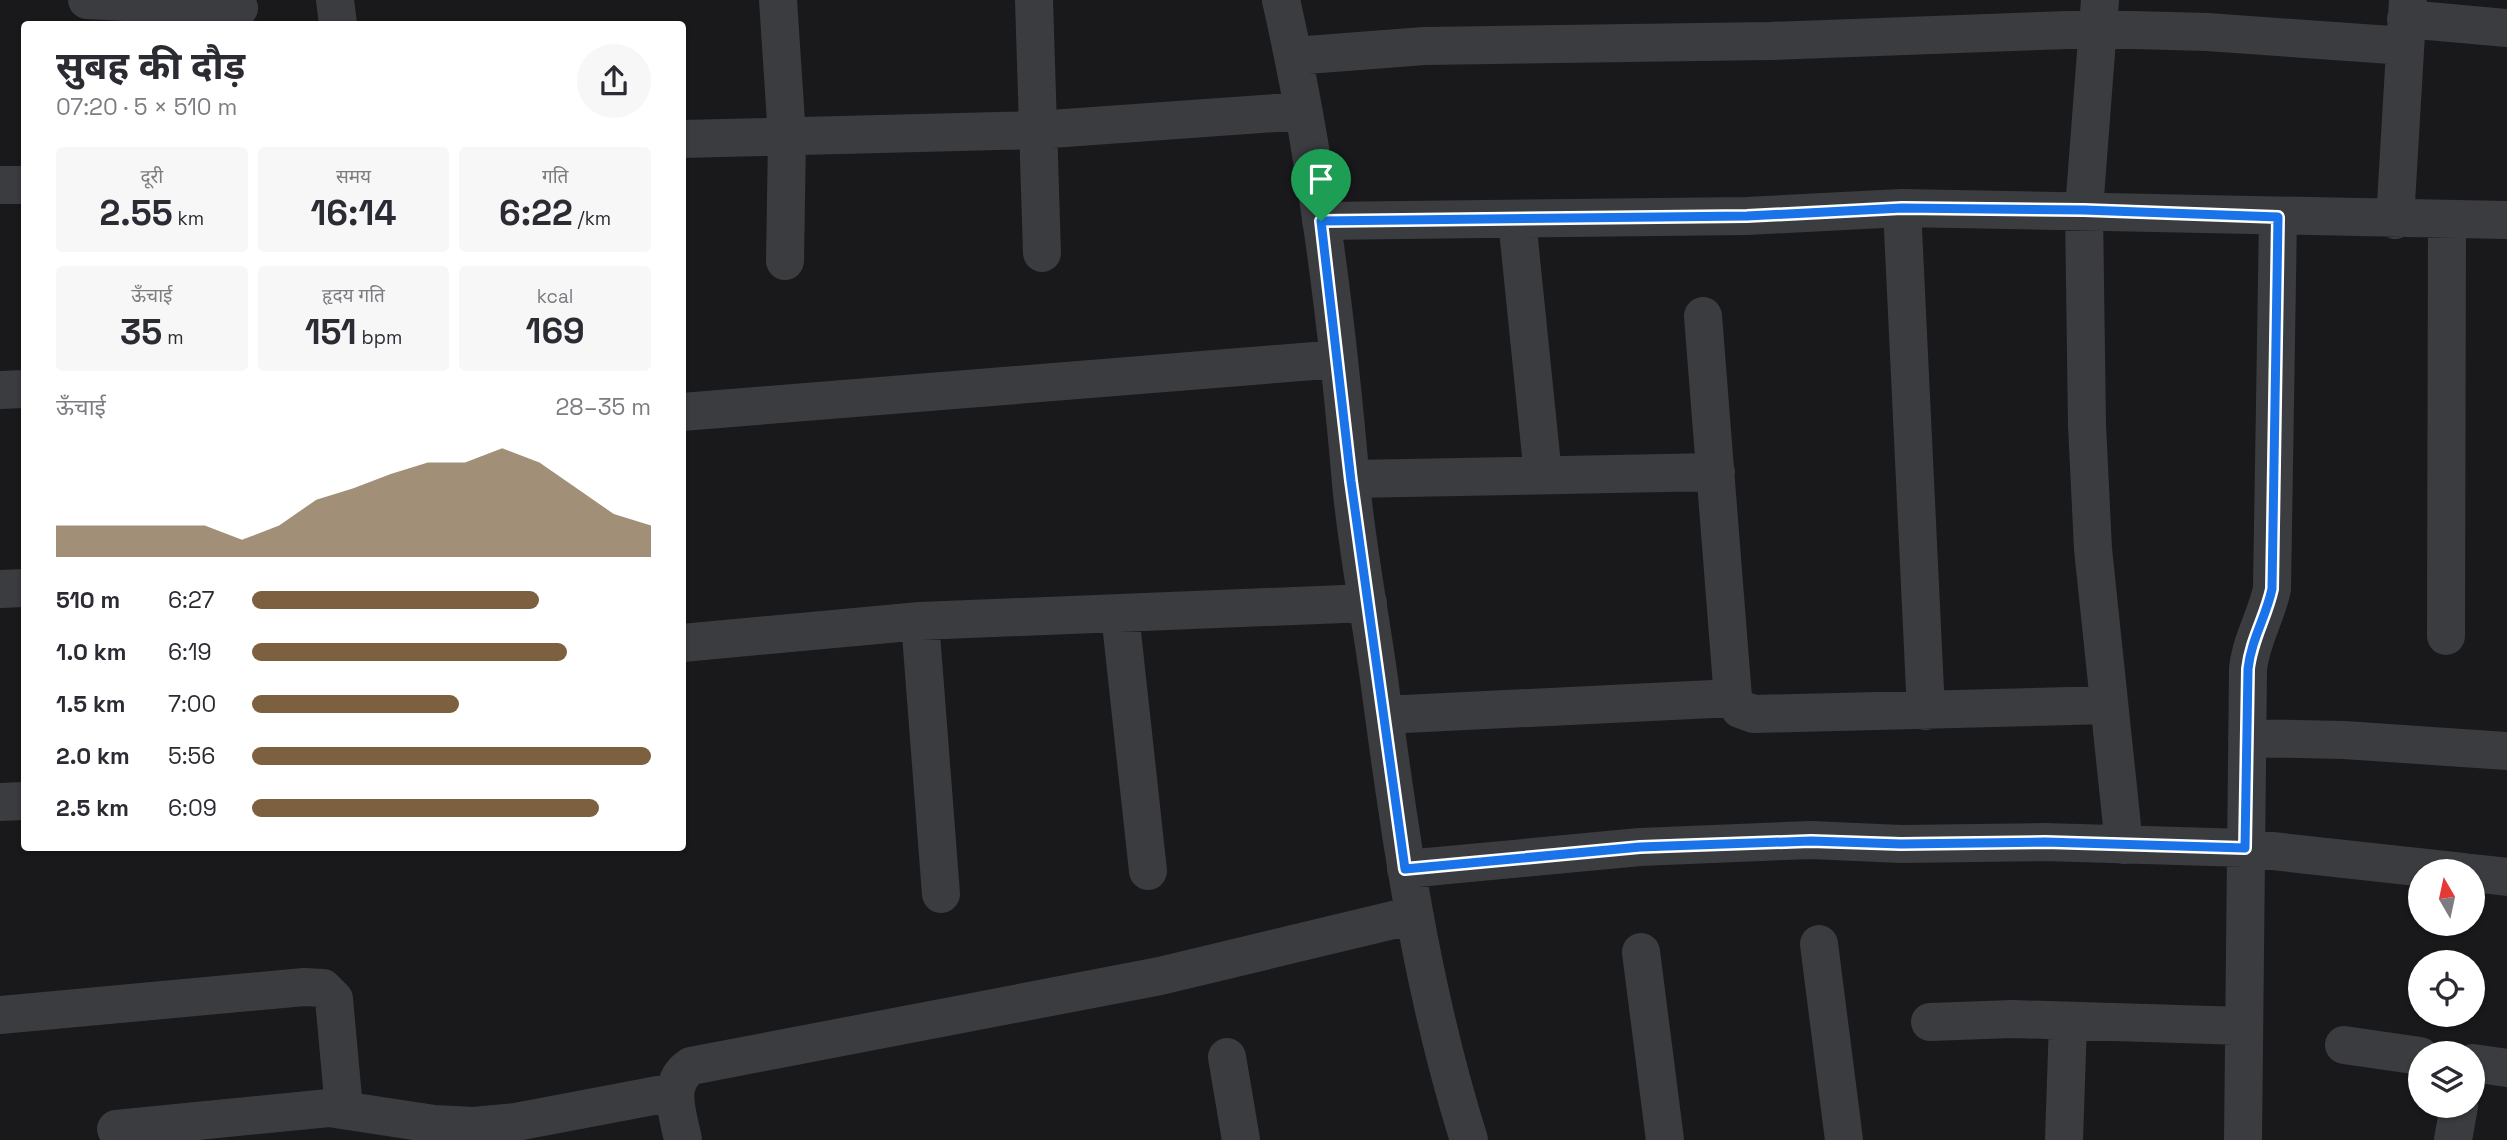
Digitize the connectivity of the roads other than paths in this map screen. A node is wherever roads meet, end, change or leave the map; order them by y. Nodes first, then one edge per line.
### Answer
1 (87, 0) edge
2 (335, 0) edge
3 (778, 0) edge
4 (1034, 0) edge
5 (1281, 0) edge
6 (239, 8) dead end
7 (2098, 14) edge
8 (338, 21) edge
9 (2406, 22) edge
10 (2507, 28) edge
11 (1294, 56) junction
12 (1303, 111) junction
13 (1037, 130) junction
14 (787, 137) junction
15 (686, 139) edge
16 (0, 185) edge
17 (21, 185) edge
18 (1902, 208) junction
19 (2084, 210) junction
20 (2278, 217) junction
21 (1517, 220) junction
22 (2395, 220) junction
23 (2447, 220) junction
24 (2507, 220) edge
25 (1321, 221) junction
26 (1042, 253) dead end
27 (785, 261) dead end
28 (1703, 316) dead end
29 (1338, 359) junction
30 (21, 389) edge
31 (0, 390) edge
32 (686, 412) edge
33 (1716, 472) junction
34 (1543, 475) junction
35 (1351, 479) junction
36 (21, 588) edge
37 (0, 589) edge
38 (1368, 603) junction
39 (1120, 614) junction
40 (920, 621) junction
41 (2446, 636) dead end
42 (686, 643) edge
43 (1733, 698) junction
44 (2108, 705) junction
45 (1926, 711) junction
46 (1384, 715) junction
47 (2247, 738) junction
48 (2507, 751) edge
49 (21, 801) edge
50 (0, 802) edge
51 (2124, 845) junction
52 (2245, 848) junction
53 (2408, 866) edge
54 (1405, 869) junction
55 (1147, 871) dead end
56 (2485, 874) edge
57 (2507, 877) edge
58 (941, 894) dead end
59 (1414, 915) junction
60 (1819, 944) dead end
61 (1641, 952) dead end
62 (0, 1015) edge
63 (1930, 1022) dead end
64 (2068, 1022) junction
65 (2244, 1026) junction
66 (2344, 1045) dead end
67 (2408, 1054) edge
68 (1227, 1057) dead end
69 (2485, 1065) edge
70 (2507, 1068) edge
71 (674, 1092) junction
72 (344, 1109) junction
73 (2457, 1118) edge
74 (116, 1129) dead end
75 (683, 1140) edge
76 (1241, 1140) edge
77 (1469, 1140) edge
78 (1665, 1140) edge
79 (1844, 1140) edge
80 (2064, 1140) edge
81 (2243, 1140) edge
82 (2453, 1140) edge

1 - 6 street
2 - 8 street
3 - 14 street
4 - 13 street
5 - 11 street
7 - 9 street
7 - 11 street
7 - 19 street
9 - 10 street
9 - 22 street
11 - 12 street
12 - 13 street
12 - 25 street
13 - 14 street
13 - 26 street
14 - 15 street
14 - 27 street
16 - 17 street
18 - 19 street
18 - 21 street
18 - 45 street
19 - 20 street
19 - 44 street
20 - 22 street
20 - 47 street
21 - 25 street
21 - 34 street
22 - 23 street
23 - 24 street
23 - 41 street
25 - 29 street
28 - 33 street
29 - 32 street
29 - 35 street
30 - 31 street
33 - 34 street
33 - 43 street
34 - 35 street
35 - 38 street
36 - 37 street
38 - 39 street
38 - 46 street
39 - 40 street
39 - 55 street
40 - 42 street
40 - 58 street
43 - 45 street
43 - 46 street
44 - 45 street
44 - 51 street
46 - 54 street
47 - 48 street
47 - 52 street
49 - 50 street
51 - 52 street
51 - 54 street
52 - 53 street
52 - 65 street
54 - 59 street
56 - 57 street
59 - 71 street
59 - 77 street
60 - 79 street
61 - 78 street
62 - 72 street
63 - 64 street
64 - 65 street
64 - 80 street
65 - 81 street
66 - 67 street
68 - 76 street
69 - 70 street
71 - 72 street
71 - 75 street
72 - 74 street
73 - 82 street

